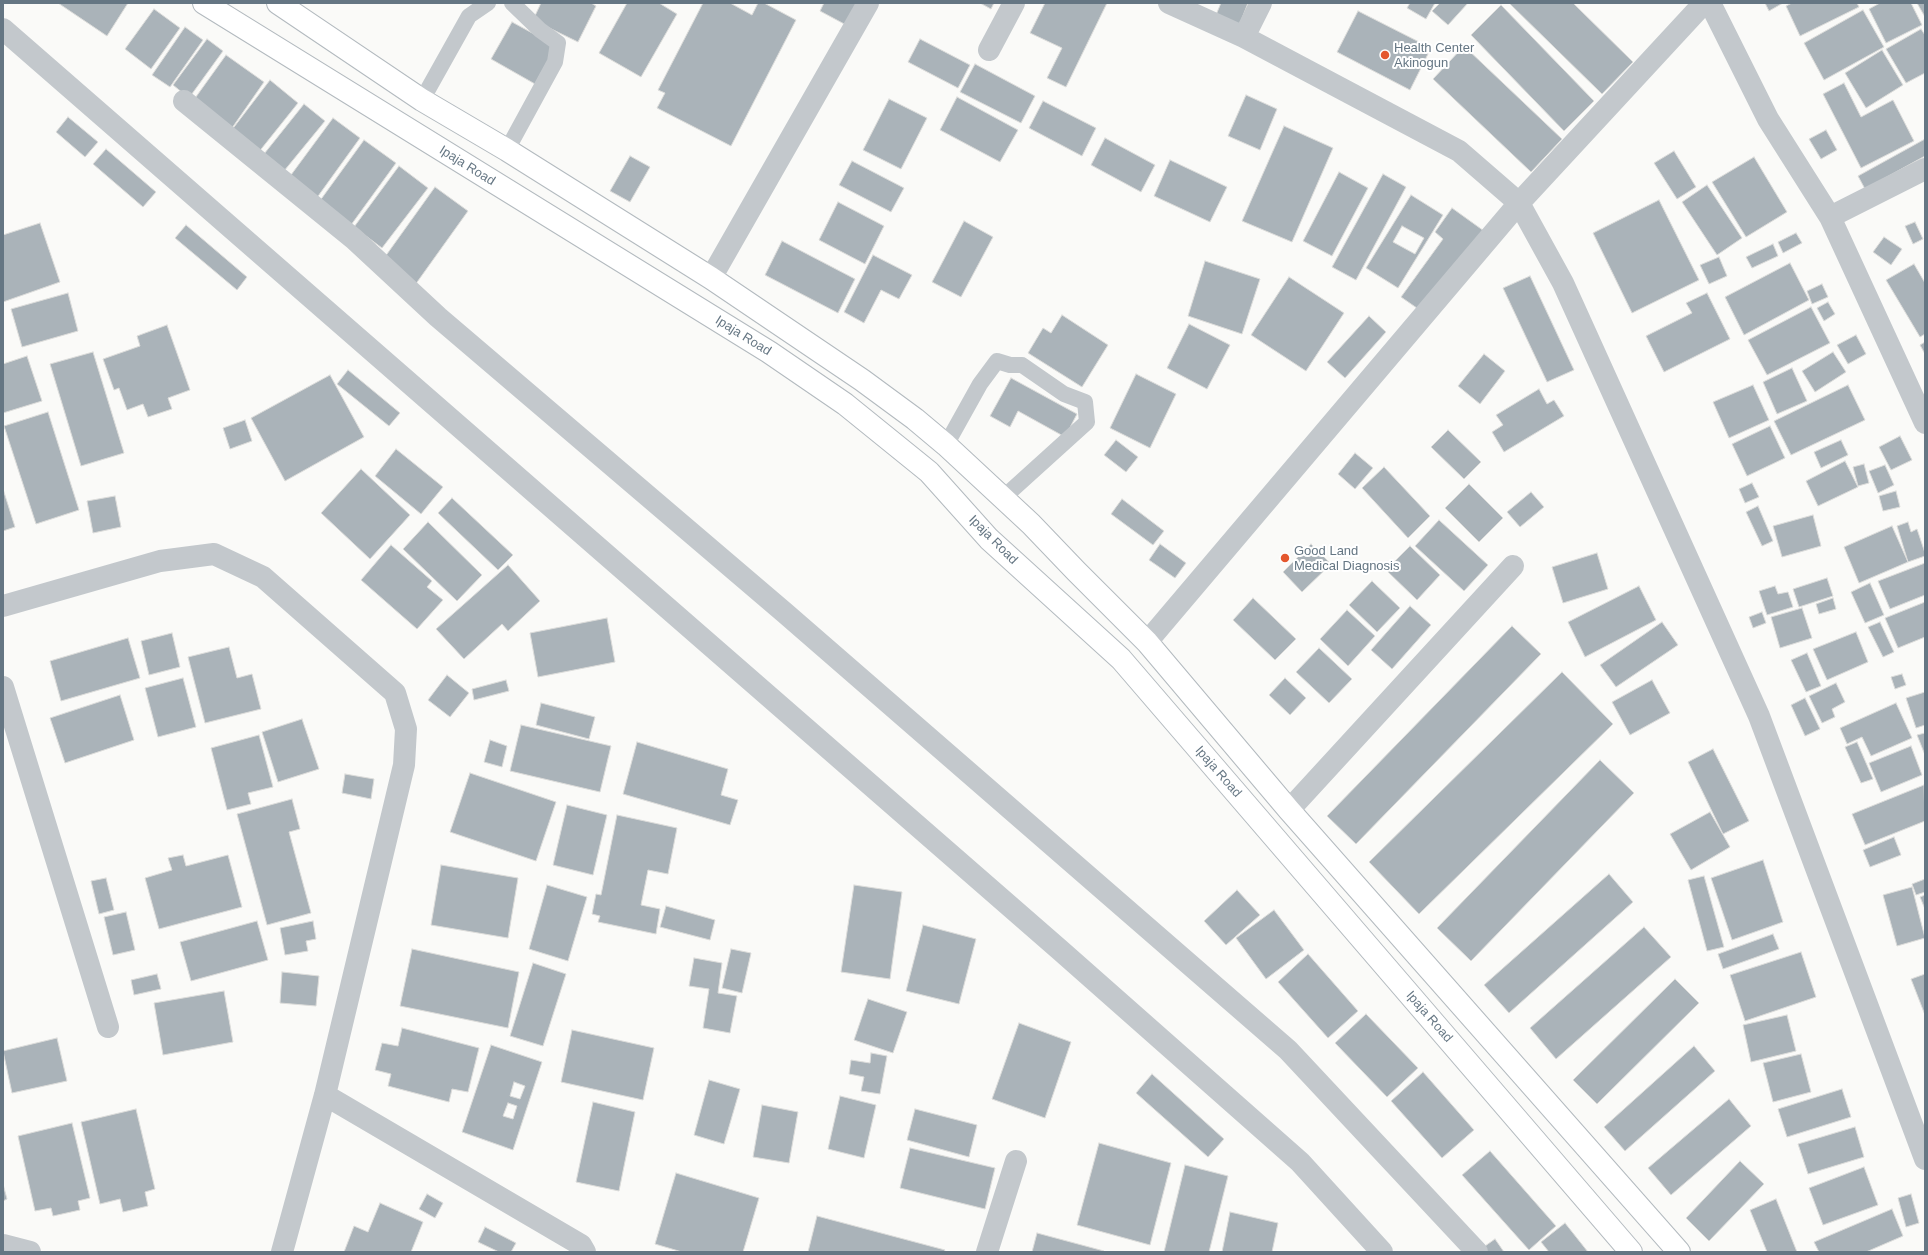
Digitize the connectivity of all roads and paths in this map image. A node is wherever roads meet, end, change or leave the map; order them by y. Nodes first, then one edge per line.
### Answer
1 (204, 3) edge
2 (278, 3) edge
3 (488, 3) edge
4 (512, 3) edge
5 (868, 3) edge
6 (1014, 3) edge
7 (1169, 3) edge
8 (1261, 3) edge
9 (1704, 3) edge
10 (1710, 3) edge
11 (3, 29) edge
12 (1244, 37) junction
13 (989, 50) dead end
14 (422, 100) junction
15 (184, 101) dead end
16 (507, 150) junction
17 (1925, 169) edge
18 (489, 180) junction
19 (1519, 203) junction
20 (1830, 217) junction
21 (711, 278) junction
22 (1925, 423) edge
23 (946, 445) junction
24 (1003, 498) junction
25 (1513, 566) dead end
26 (3, 606) edge
27 (1147, 642) junction
28 (3, 688) edge
29 (1289, 810) junction
30 (108, 1027) dead end
31 (325, 1095) junction
32 (1925, 1159) edge
33 (1016, 1161) dead end
34 (3, 1245) edge
35 (30, 1252) edge
36 (282, 1252) edge
37 (585, 1252) edge
38 (987, 1252) edge
39 (1382, 1252) edge
40 (1477, 1252) edge
41 (1630, 1252) edge
42 (1679, 1252) edge

1 - 18 main road, Ipaja Road
2 - 14 main road
3 - 14 lane
4 - 16 lane
5 - 21 street
6 - 13 street
7 - 12 street
8 - 12 street
9 - 19 street
10 - 20 street
11 - 39 street
12 - 19 street
14 - 16 main road
15 - 40 street
16 - 18 main road
16 - 21 main road
17 - 20 street
18 - 41 main road, Ipaja Road
19 - 27 street
19 - 32 street
20 - 22 street
21 - 23 main road
23 - 24 main road
23 - 24 lane
24 - 27 main road
25 - 29 street
26 - 31 street
27 - 29 main road
28 - 30 street
29 - 42 main road
31 - 36 street
31 - 37 street
33 - 38 street
34 - 35 street

